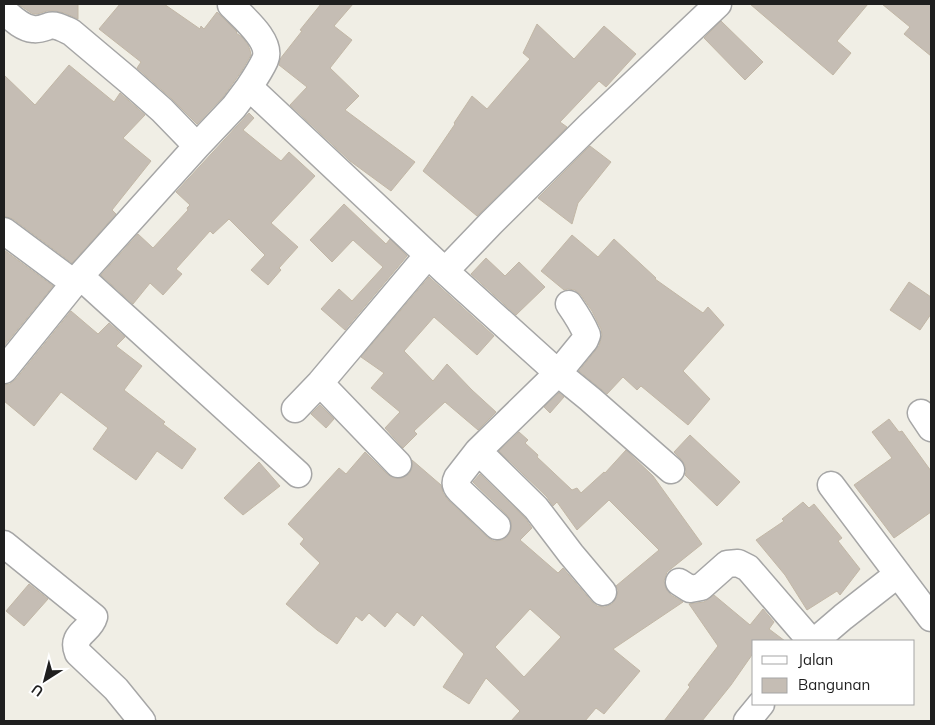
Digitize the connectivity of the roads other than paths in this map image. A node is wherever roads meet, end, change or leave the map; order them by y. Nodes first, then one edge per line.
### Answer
1 (718, 4) edge
2 (230, 5) dead end
3 (4, 11) edge
4 (250, 87) junction
5 (197, 146) junction
6 (4, 231) edge
7 (436, 263) junction
8 (77, 280) junction
9 (569, 304) dead end
10 (4, 370) edge
11 (558, 373) junction
12 (320, 383) junction
13 (295, 409) dead end
14 (478, 452) junction
15 (398, 464) dead end
16 (671, 470) dead end
17 (298, 474) dead end
18 (831, 485) dead end
19 (497, 526) dead end
20 (4, 544) edge
21 (898, 574) junction
22 (679, 582) dead end
23 (603, 592) dead end
24 (931, 618) edge
25 (809, 640) edge
26 (816, 640) edge
27 (760, 705) edge
28 (142, 721) edge
29 (747, 721) edge

1 - 7 street
2 - 4 street
3 - 5 street
4 - 5 street
4 - 7 street
5 - 8 street
6 - 8 street
7 - 11 street
7 - 12 street
8 - 10 street
8 - 17 street
9 - 11 street
11 - 14 street
11 - 16 street
12 - 13 street
12 - 15 street
14 - 19 street
14 - 23 street
18 - 21 street
20 - 28 street
21 - 24 street
21 - 26 street
22 - 25 street
27 - 29 street

